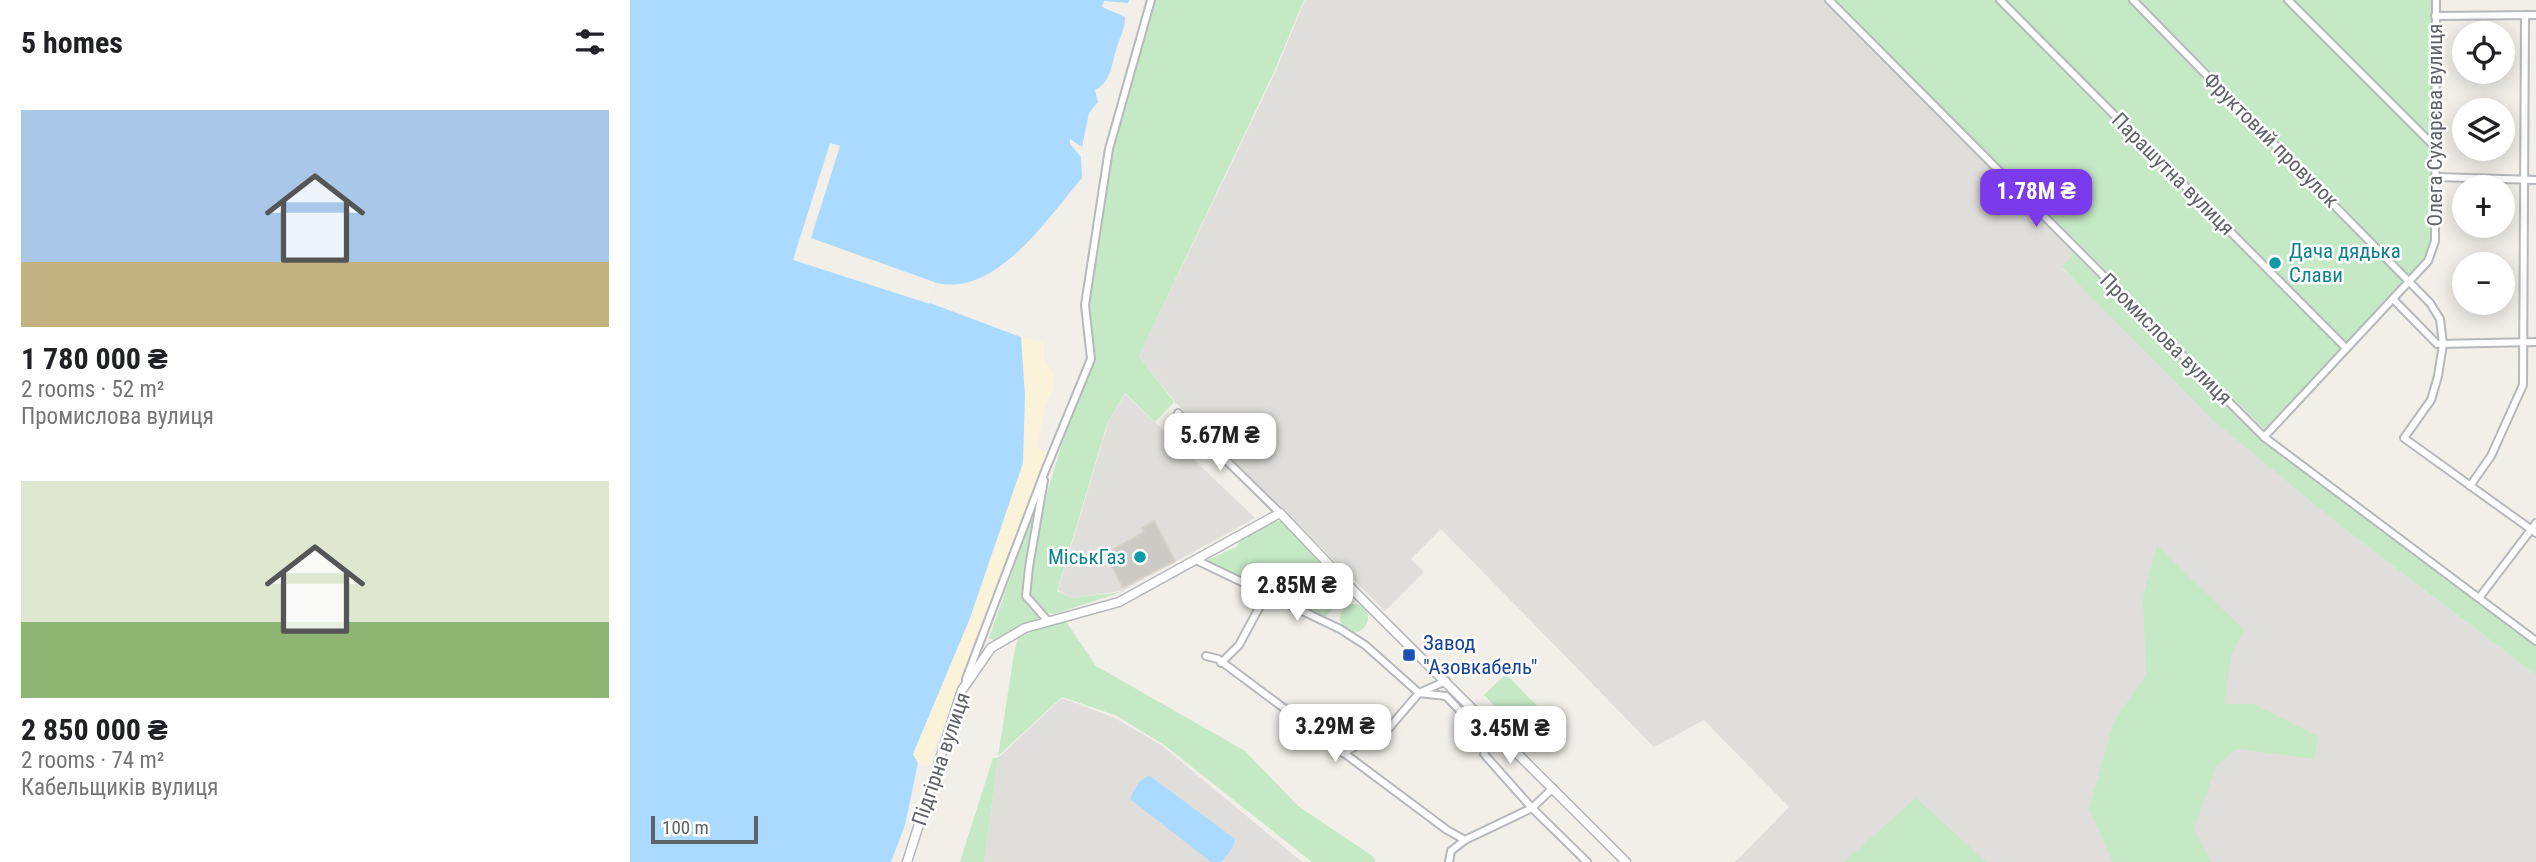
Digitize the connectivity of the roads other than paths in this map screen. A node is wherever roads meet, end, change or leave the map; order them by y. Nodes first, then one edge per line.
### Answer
1 (1151, 0) edge
2 (1829, 0) edge
3 (2000, 0) edge
4 (2133, 0) edge
5 (2288, 0) edge
6 (2436, 0) edge
7 (2525, 15) junction
8 (2536, 15) edge
9 (2435, 16) junction
10 (2435, 148) junction
11 (2435, 177) junction
12 (2522, 180) junction
13 (2536, 180) edge
14 (2410, 280) junction
15 (2393, 299) junction
16 (2521, 342) junction
17 (2536, 342) edge
18 (2443, 344) junction
19 (2346, 348) junction
20 (1178, 413) dead end
21 (2264, 437) junction
22 (1045, 471) junction
23 (2470, 486) junction
24 (1280, 513) junction
25 (2534, 528) edge
26 (1196, 561) junction
27 (1267, 593) junction
28 (2479, 598) junction
29 (1047, 620) junction
30 (2536, 641) edge
31 (1206, 656) dead end
32 (1221, 663) junction
33 (1446, 681) junction
34 (962, 690) junction
35 (1419, 693) junction
36 (1343, 753) junction
37 (1553, 788) junction
38 (1532, 808) junction
39 (1465, 840) junction
40 (907, 862) edge
41 (1449, 862) edge
42 (1587, 862) edge
43 (1626, 862) edge

1 - 22 street
2 - 21 street, Промислова вулиця
3 - 19 street, Парашутна вулиця
4 - 14 street, Фруктовий провулок
5 - 10 street
6 - 9 street, Олега Сухарєва вулиця
7 - 8 street
7 - 9 street
7 - 12 street
9 - 10 street, Олега Сухарєва вулиця
10 - 11 street, Олега Сухарєва вулиця
11 - 12 street
11 - 14 street, Олега Сухарєва вулиця
12 - 13 street
12 - 16 street
14 - 15 street, Олега Сухарєва вулиця
14 - 18 street, Фруктовий провулок
15 - 18 street
15 - 19 street, Олега Сухарєва вулиця
16 - 17 street
16 - 18 street
16 - 23 street
18 - 23 street
19 - 21 street, Олега Сухарєва вулиця
20 - 24 street
21 - 28 street, Промислова вулиця
22 - 29 street
22 - 34 street
23 - 25 street
24 - 26 street, Підгірна вулиця
24 - 33 street
25 - 28 street
26 - 27 street
26 - 29 street, Підгірна вулиця
27 - 32 street
27 - 35 street
28 - 30 street, Промислова вулиця
29 - 34 street, Підгірна вулиця
31 - 32 street
32 - 36 street
33 - 35 street
33 - 37 street
34 - 40 street, Підгірна вулиця
35 - 36 street
35 - 38 street
36 - 39 street
37 - 38 street
37 - 43 street
38 - 39 street
38 - 42 street
39 - 41 street

